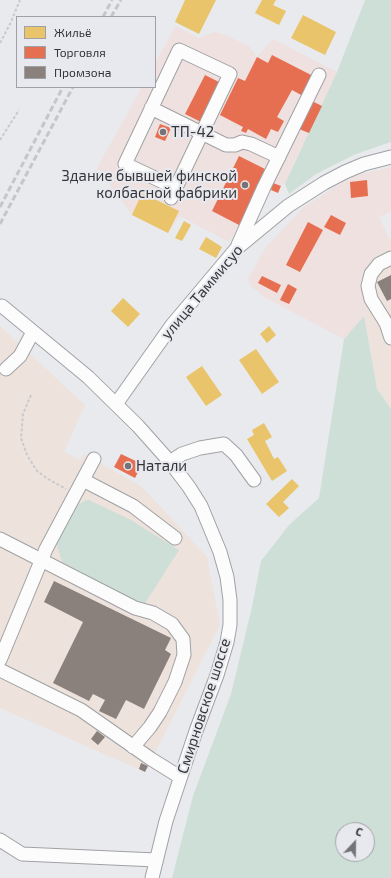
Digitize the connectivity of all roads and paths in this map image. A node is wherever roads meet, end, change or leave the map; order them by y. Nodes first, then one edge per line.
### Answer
1 (20, 0) edge
2 (0, 43) edge
3 (319, 75) dead end
4 (151, 108) junction
5 (19, 110) dead end
6 (202, 132) junction
7 (0, 140) edge
8 (279, 157) junction
9 (391, 157) edge
10 (236, 248) junction
11 (391, 258) edge
12 (2, 306) dead end
13 (33, 332) junction
14 (391, 338) edge
15 (6, 369) dead end
16 (31, 395) dead end
17 (116, 404) junction
18 (94, 460) dead end
19 (170, 462) junction
20 (83, 480) junction
21 (254, 480) dead end
22 (76, 494) junction
23 (174, 538) dead end
24 (0, 539) edge
25 (41, 561) junction
26 (0, 660) edge
27 (0, 670) edge
28 (133, 747) junction
29 (180, 777) junction
30 (0, 840) edge
31 (156, 860) junction
32 (152, 878) edge

1 - 2 path
3 - 8 street
4 - 6 street
4 - 6 street
4 - 6 street
5 - 7 path
6 - 8 street
8 - 10 street
9 - 10 street, улица Таммисуо
10 - 17 street, улица Таммисуо
11 - 14 street
12 - 13 street, Смирновское шоссе
13 - 15 street
13 - 17 street, Смирновское шоссе
16 - 22 path
17 - 19 street, Смирновское шоссе
18 - 20 street
19 - 21 street
19 - 29 street, Смирновское шоссе
20 - 22 street
20 - 23 street
22 - 25 street
24 - 25 street
25 - 26 street
25 - 28 street
27 - 28 street
28 - 29 street
29 - 31 street, Смирновское шоссе
30 - 31 street
31 - 32 street, Смирновское шоссе

